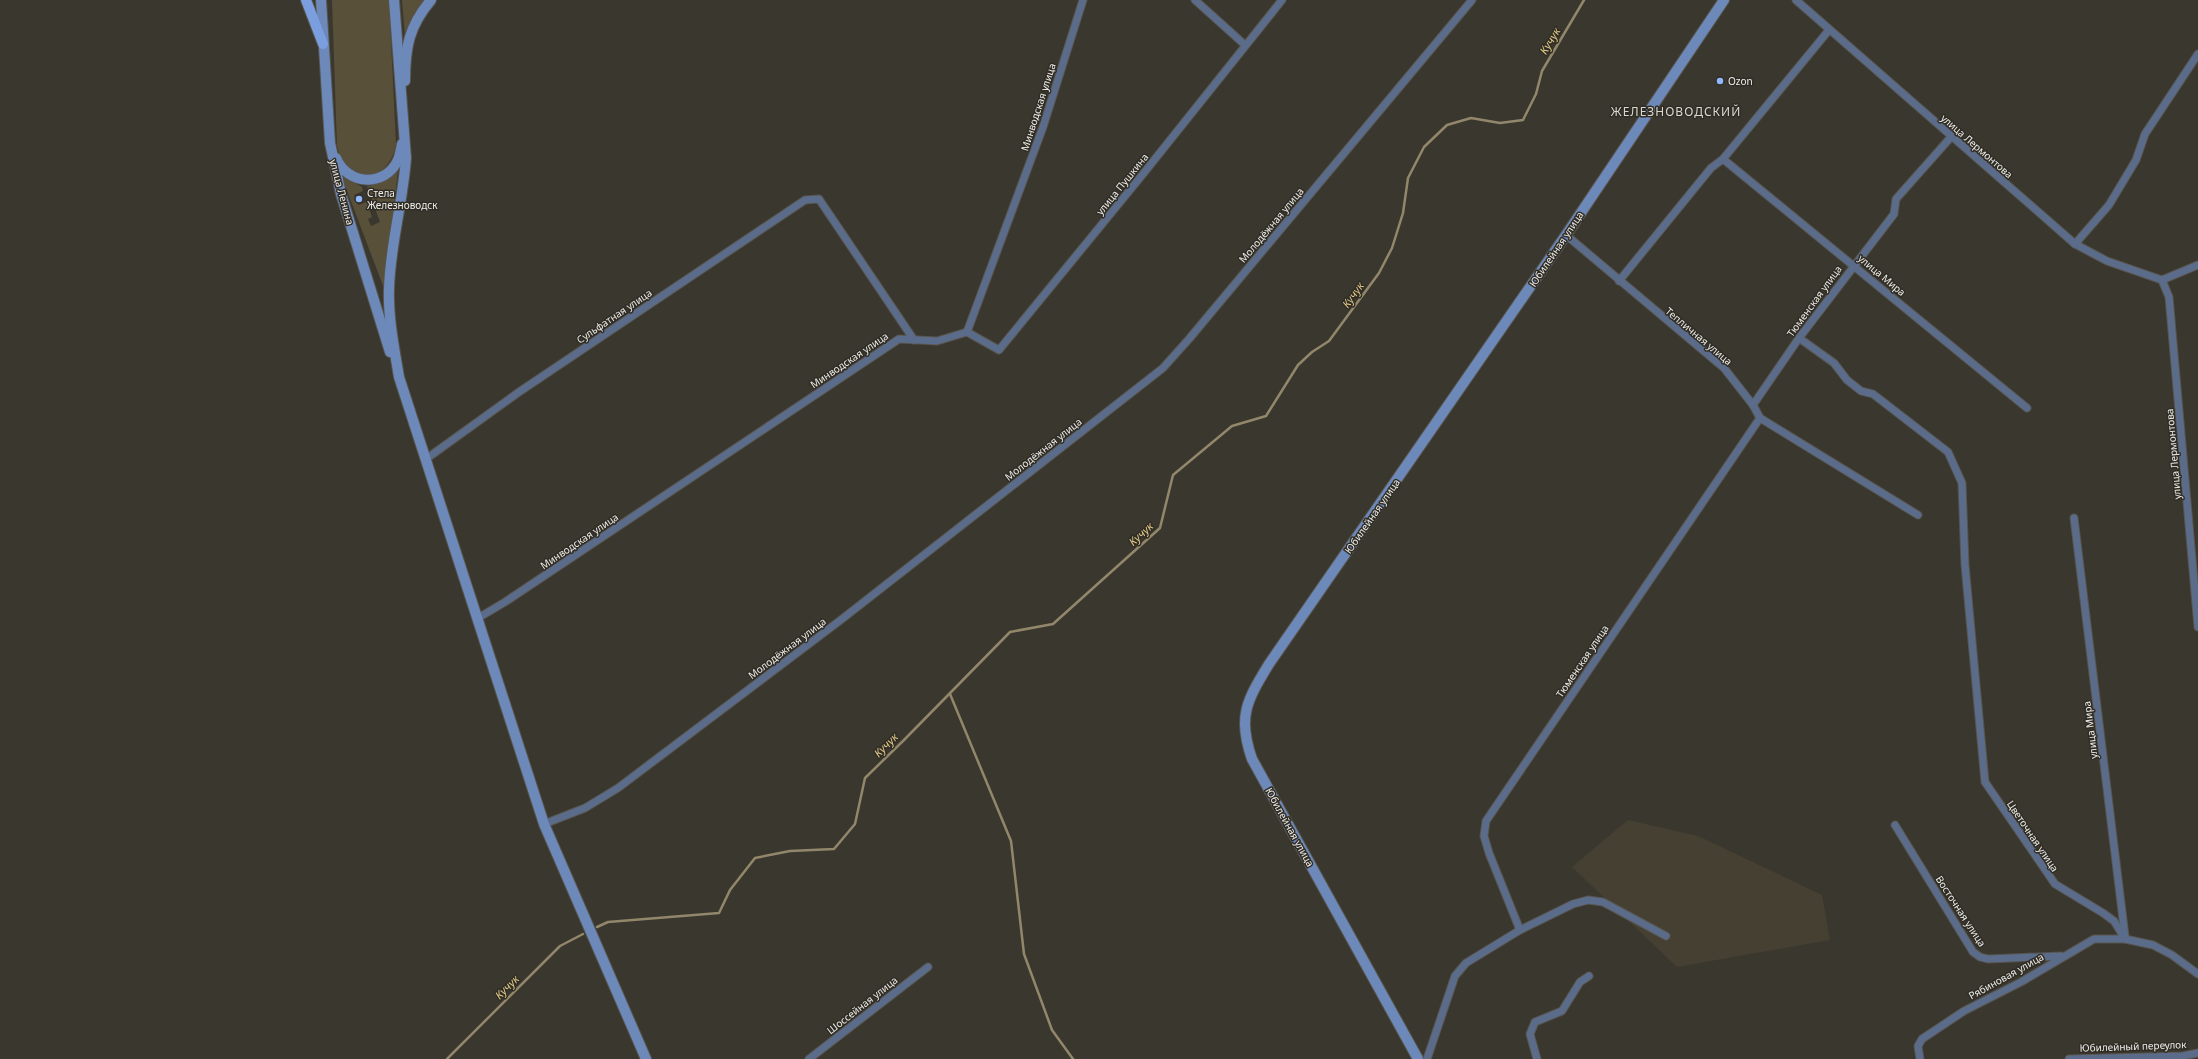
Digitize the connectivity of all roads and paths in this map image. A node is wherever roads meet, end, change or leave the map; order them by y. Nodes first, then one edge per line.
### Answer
1 (306, 0) edge
2 (322, 0) edge
3 (394, 0) edge
4 (431, 0) edge
5 (1083, 0) edge
6 (1195, 0) edge
7 (1282, 0) edge
8 (1472, 0) edge
9 (1724, 0) edge
10 (1796, 0) edge
11 (1829, 30) junction
12 (323, 44) junction
13 (1245, 45) junction
14 (2198, 54) edge
15 (404, 135) junction
16 (1951, 137) junction
17 (330, 143) junction
18 (1723, 159) junction
19 (1566, 235) junction
20 (2075, 244) junction
21 (1853, 264) junction
22 (2198, 265) edge
23 (2162, 280) junction
24 (1619, 282) junction
25 (967, 332) junction
26 (1799, 338) junction
27 (914, 340) junction
28 (399, 377) junction
29 (1753, 405) junction
30 (2027, 408) dead end
31 (1760, 418) junction
32 (426, 459) junction
33 (1918, 515) dead end
34 (2074, 518) dead end
35 (478, 618) junction
36 (2198, 627) edge
37 (544, 824) junction
38 (1895, 825) dead end
39 (1520, 930) junction
40 (1666, 936) dead end
41 (2125, 939) junction
42 (2063, 956) junction
43 (928, 967) dead end
44 (2198, 974) edge
45 (1589, 976) dead end
46 (2198, 1053) edge
47 (646, 1059) edge
48 (809, 1059) edge
49 (1418, 1059) edge
50 (1427, 1059) edge
51 (1537, 1059) edge
52 (1920, 1059) edge
53 (2069, 1059) edge

1 - 12 main road
2 - 12 main road, улица Ленина
3 - 15 main road
4 - 15 main road
5 - 25 street, Минводская улица
6 - 13 street
7 - 13 street, улица Пушкина
8 - 37 street, Молодёжная улица
9 - 19 main road, Юбилейная улица
10 - 11 street, улица Лермонтова
11 - 16 street, улица Лермонтова
11 - 18 street
12 - 17 main road, улица Ленина
13 - 25 street, улица Пушкина
14 - 20 street
15 - 17 main road
15 - 28 main road
16 - 20 street, улица Лермонтова
16 - 21 street, Тюменская улица
17 - 28 main road, улица Ленина
18 - 21 street, улица Мира
18 - 24 street
19 - 24 street, Тепличная улица
19 - 49 main road, Юбилейная улица
20 - 23 street, улица Лермонтова
21 - 26 street, Тюменская улица
21 - 30 street, улица Мира
22 - 23 street
23 - 36 street, улица Лермонтова
24 - 29 street, Тепличная улица
25 - 27 street, Минводская улица
26 - 29 street, Тюменская улица
26 - 41 street, Цветочная улица
27 - 32 street, Сульфатная улица
27 - 35 street, Минводская улица
28 - 32 main road
29 - 31 street, Тепличная улица
31 - 33 street
31 - 39 street, Тюменская улица
32 - 35 main road
34 - 41 street, улица Мира
35 - 37 main road
37 - 47 main road
38 - 42 street, Восточная улица
39 - 40 street
39 - 50 street
41 - 42 street, Рябиновая улица
41 - 44 street, Рябиновая улица
42 - 52 street, Рябиновая улица
43 - 48 street, Шоссейная улица
45 - 51 street
46 - 53 street, Юбилейный переулок

